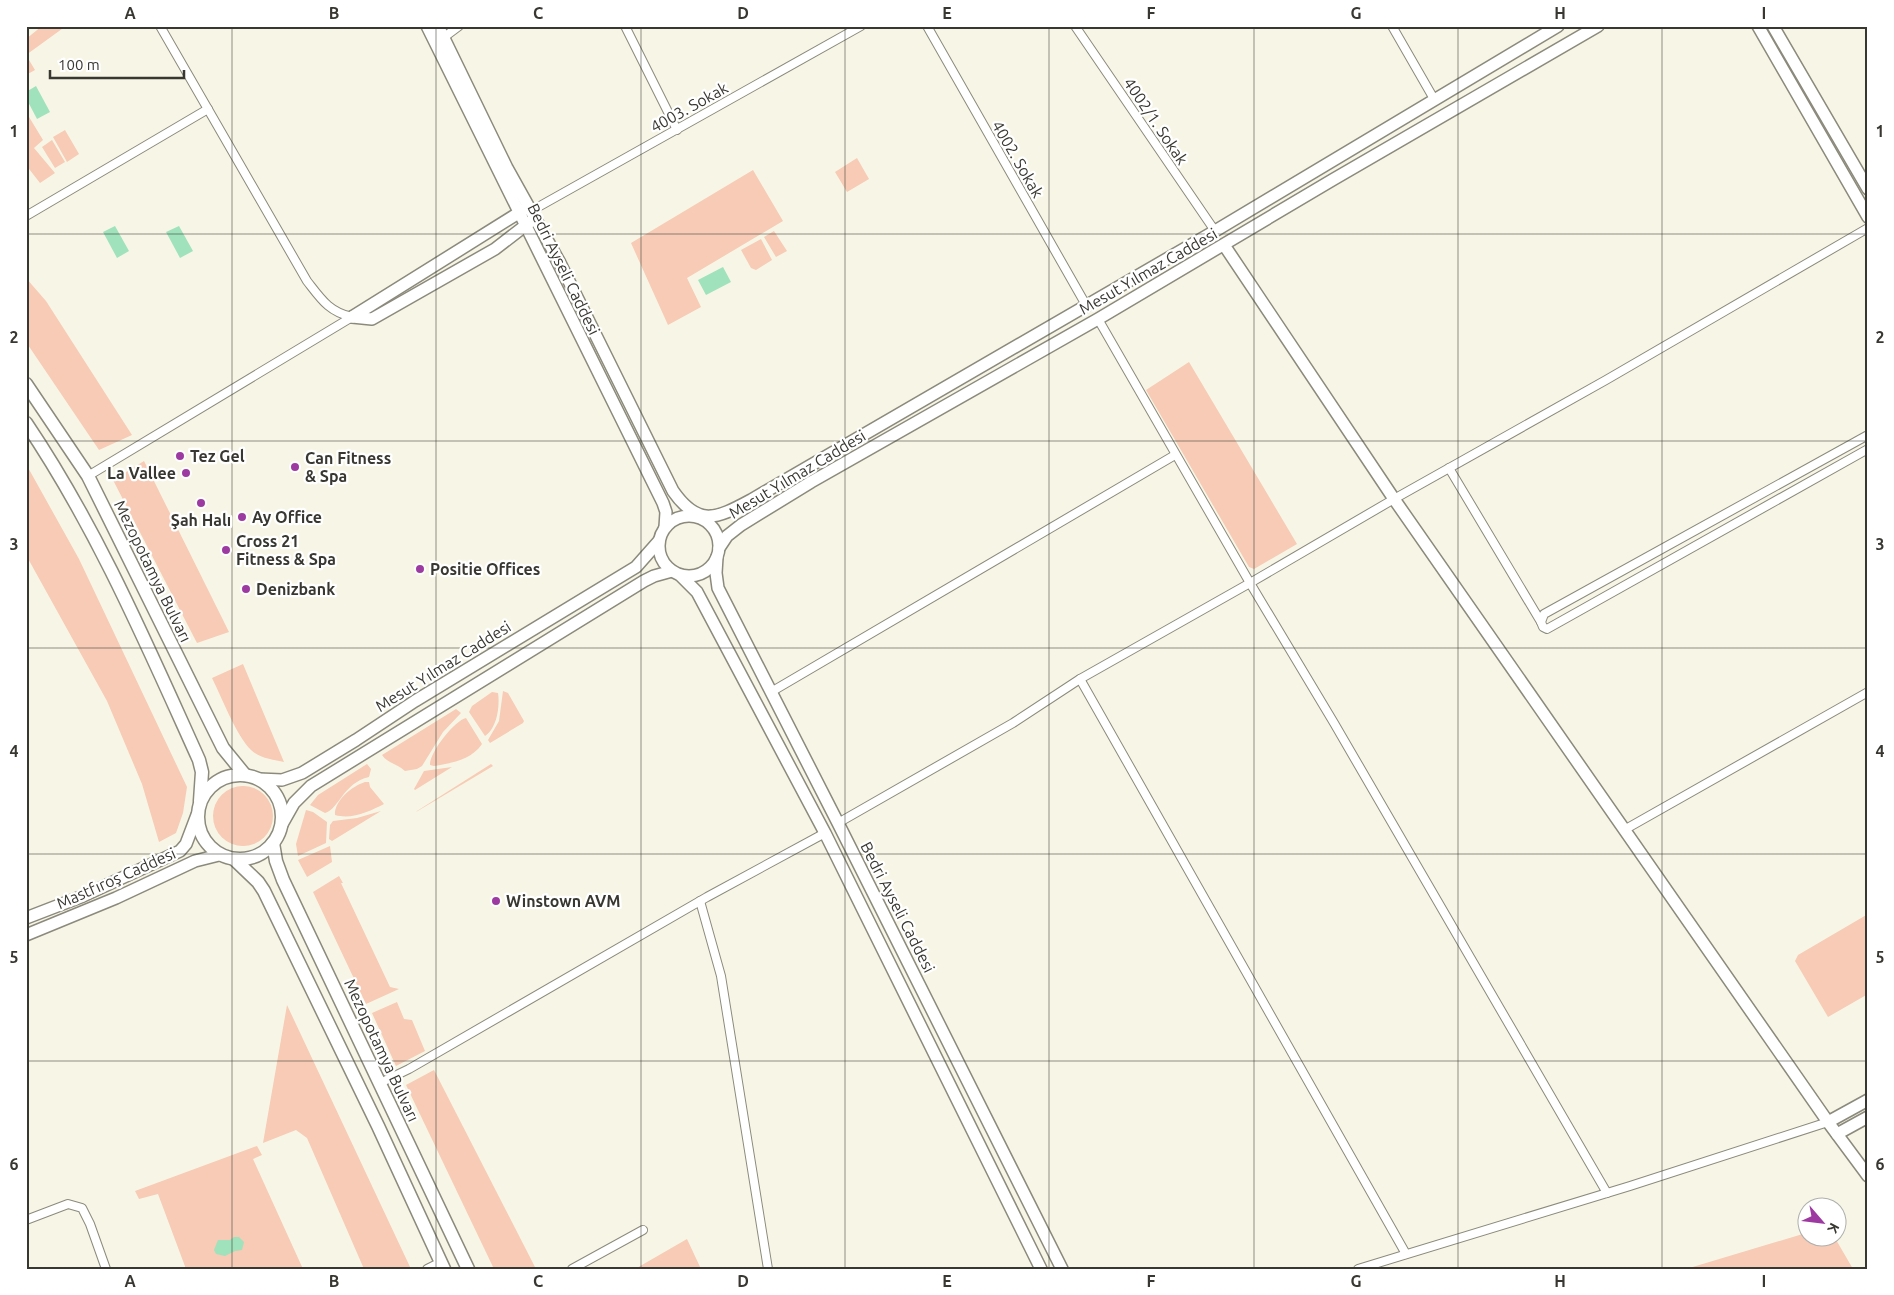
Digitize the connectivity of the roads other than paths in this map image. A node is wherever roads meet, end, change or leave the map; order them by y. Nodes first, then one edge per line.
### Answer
1 (160, 26) edge
2 (427, 26) edge
3 (438, 26) edge
4 (459, 26) edge
5 (625, 26) edge
6 (861, 26) edge
7 (927, 26) edge
8 (1075, 26) edge
9 (1392, 26) edge
10 (1558, 26) edge
11 (1598, 26) edge
12 (1758, 26) edge
13 (1772, 26) edge
14 (443, 38) junction
15 (1434, 99) junction
16 (208, 110) junction
17 (677, 130) junction
18 (1868, 189) edge
19 (532, 212) junction
20 (518, 213) junction
21 (26, 216) edge
22 (1868, 218) edge
23 (524, 225) junction
24 (1868, 228) edge
25 (1215, 231) junction
26 (1224, 245) junction
27 (1086, 305) junction
28 (352, 317) junction
29 (1098, 319) junction
30 (26, 384) edge
31 (26, 423) edge
32 (1868, 435) edge
33 (1868, 450) edge
34 (1175, 455) junction
35 (1449, 468) junction
36 (88, 476) junction
37 (1394, 499) junction
38 (697, 516) junction
39 (665, 527) junction
40 (659, 541) junction
41 (718, 553) junction
42 (676, 573) junction
43 (1250, 584) junction
44 (1541, 622) junction
45 (1080, 679) junction
46 (771, 692) junction
47 (1868, 692) edge
48 (245, 775) junction
49 (259, 779) junction
50 (200, 801) junction
51 (197, 815) junction
52 (838, 823) junction
53 (281, 826) junction
54 (1624, 830) junction
55 (825, 833) junction
56 (273, 843) junction
57 (220, 855) junction
58 (235, 860) junction
59 (700, 901) junction
60 (26, 918) edge
61 (26, 935) edge
62 (380, 1083) junction
63 (1868, 1100) edge
64 (1868, 1117) edge
65 (1828, 1122) junction
66 (1837, 1134) junction
67 (1868, 1176) edge
68 (1607, 1193) junction
69 (26, 1220) edge
70 (643, 1230) dead end
71 (1406, 1254) junction
72 (442, 1266) edge
73 (106, 1269) edge
74 (428, 1269) edge
75 (468, 1269) edge
76 (572, 1269) edge
77 (768, 1269) edge
78 (1041, 1269) edge
79 (1062, 1269) edge
80 (1358, 1269) edge

1 - 16 street
2 - 20 main road, Bedri Ayseli Caddesi
3 - 14 main road, Bedri Ayseli Caddesi
4 - 14 street
5 - 17 street
6 - 17 street, 4003. Sokak
7 - 27 street, 4002. Sokak
8 - 25 street, 4002/1. Sokak
9 - 15 street
10 - 15 main road, Mesut Yılmaz Caddesi
11 - 26 main road, Mesut Yılmaz Caddesi
12 - 22 main road
13 - 18 main road
14 - 19 main road, Bedri Ayseli Caddesi
15 - 25 main road, Mesut Yılmaz Caddesi
16 - 21 street
16 - 28 street
17 - 19 street, 4003. Sokak
19 - 20 main road
19 - 23 main road
19 - 38 main road, Bedri Ayseli Caddesi
20 - 23 main road, Bedri Ayseli Caddesi
20 - 28 main road
23 - 28 main road
23 - 39 main road, Bedri Ayseli Caddesi
24 - 35 street
25 - 27 main road, Mesut Yılmaz Caddesi
26 - 29 main road, Mesut Yılmaz Caddesi
26 - 37 main road
27 - 38 main road, Mesut Yılmaz Caddesi
28 - 36 street
29 - 34 street
29 - 41 main road, Mesut Yılmaz Caddesi
30 - 36 main road, Mezopotamya Bulvarı
31 - 50 main road
32 - 44 street
33 - 44 street
34 - 43 street
34 - 46 street
35 - 37 street
35 - 44 street
36 - 48 main road, Mezopotamya Bulvarı
37 - 43 street
37 - 54 main road
38 - 39 main road
38 - 41 main road
39 - 40 main road
40 - 42 main road
40 - 49 main road, Mesut Yılmaz Caddesi
41 - 42 main road
41 - 46 main road, Bedri Ayseli Caddesi
42 - 53 main road, Mesut Yılmaz Caddesi
42 - 55 main road, Bedri Ayseli Caddesi
43 - 45 street
43 - 68 street
45 - 52 street
45 - 71 street
46 - 52 main road, Bedri Ayseli Caddesi
47 - 54 street
48 - 49 main road
48 - 50 main road
49 - 53 main road
50 - 51 main road
51 - 57 main road
51 - 60 main road, Mastfıroş Caddesi
52 - 79 main road, Bedri Ayseli Caddesi
53 - 56 main road
54 - 65 main road
55 - 59 street
55 - 78 main road, Bedri Ayseli Caddesi
56 - 58 main road
56 - 62 main road, Mezopotamya Bulvarı
57 - 58 main road
57 - 61 main road, Mastfıroş Caddesi
58 - 72 main road
59 - 62 street
59 - 77 street
62 - 75 main road, Mezopotamya Bulvarı
63 - 65 main road
64 - 66 main road
65 - 66 main road
65 - 68 street
66 - 67 main road
68 - 71 street
69 - 73 street
70 - 76 street
71 - 80 street
72 - 74 street

